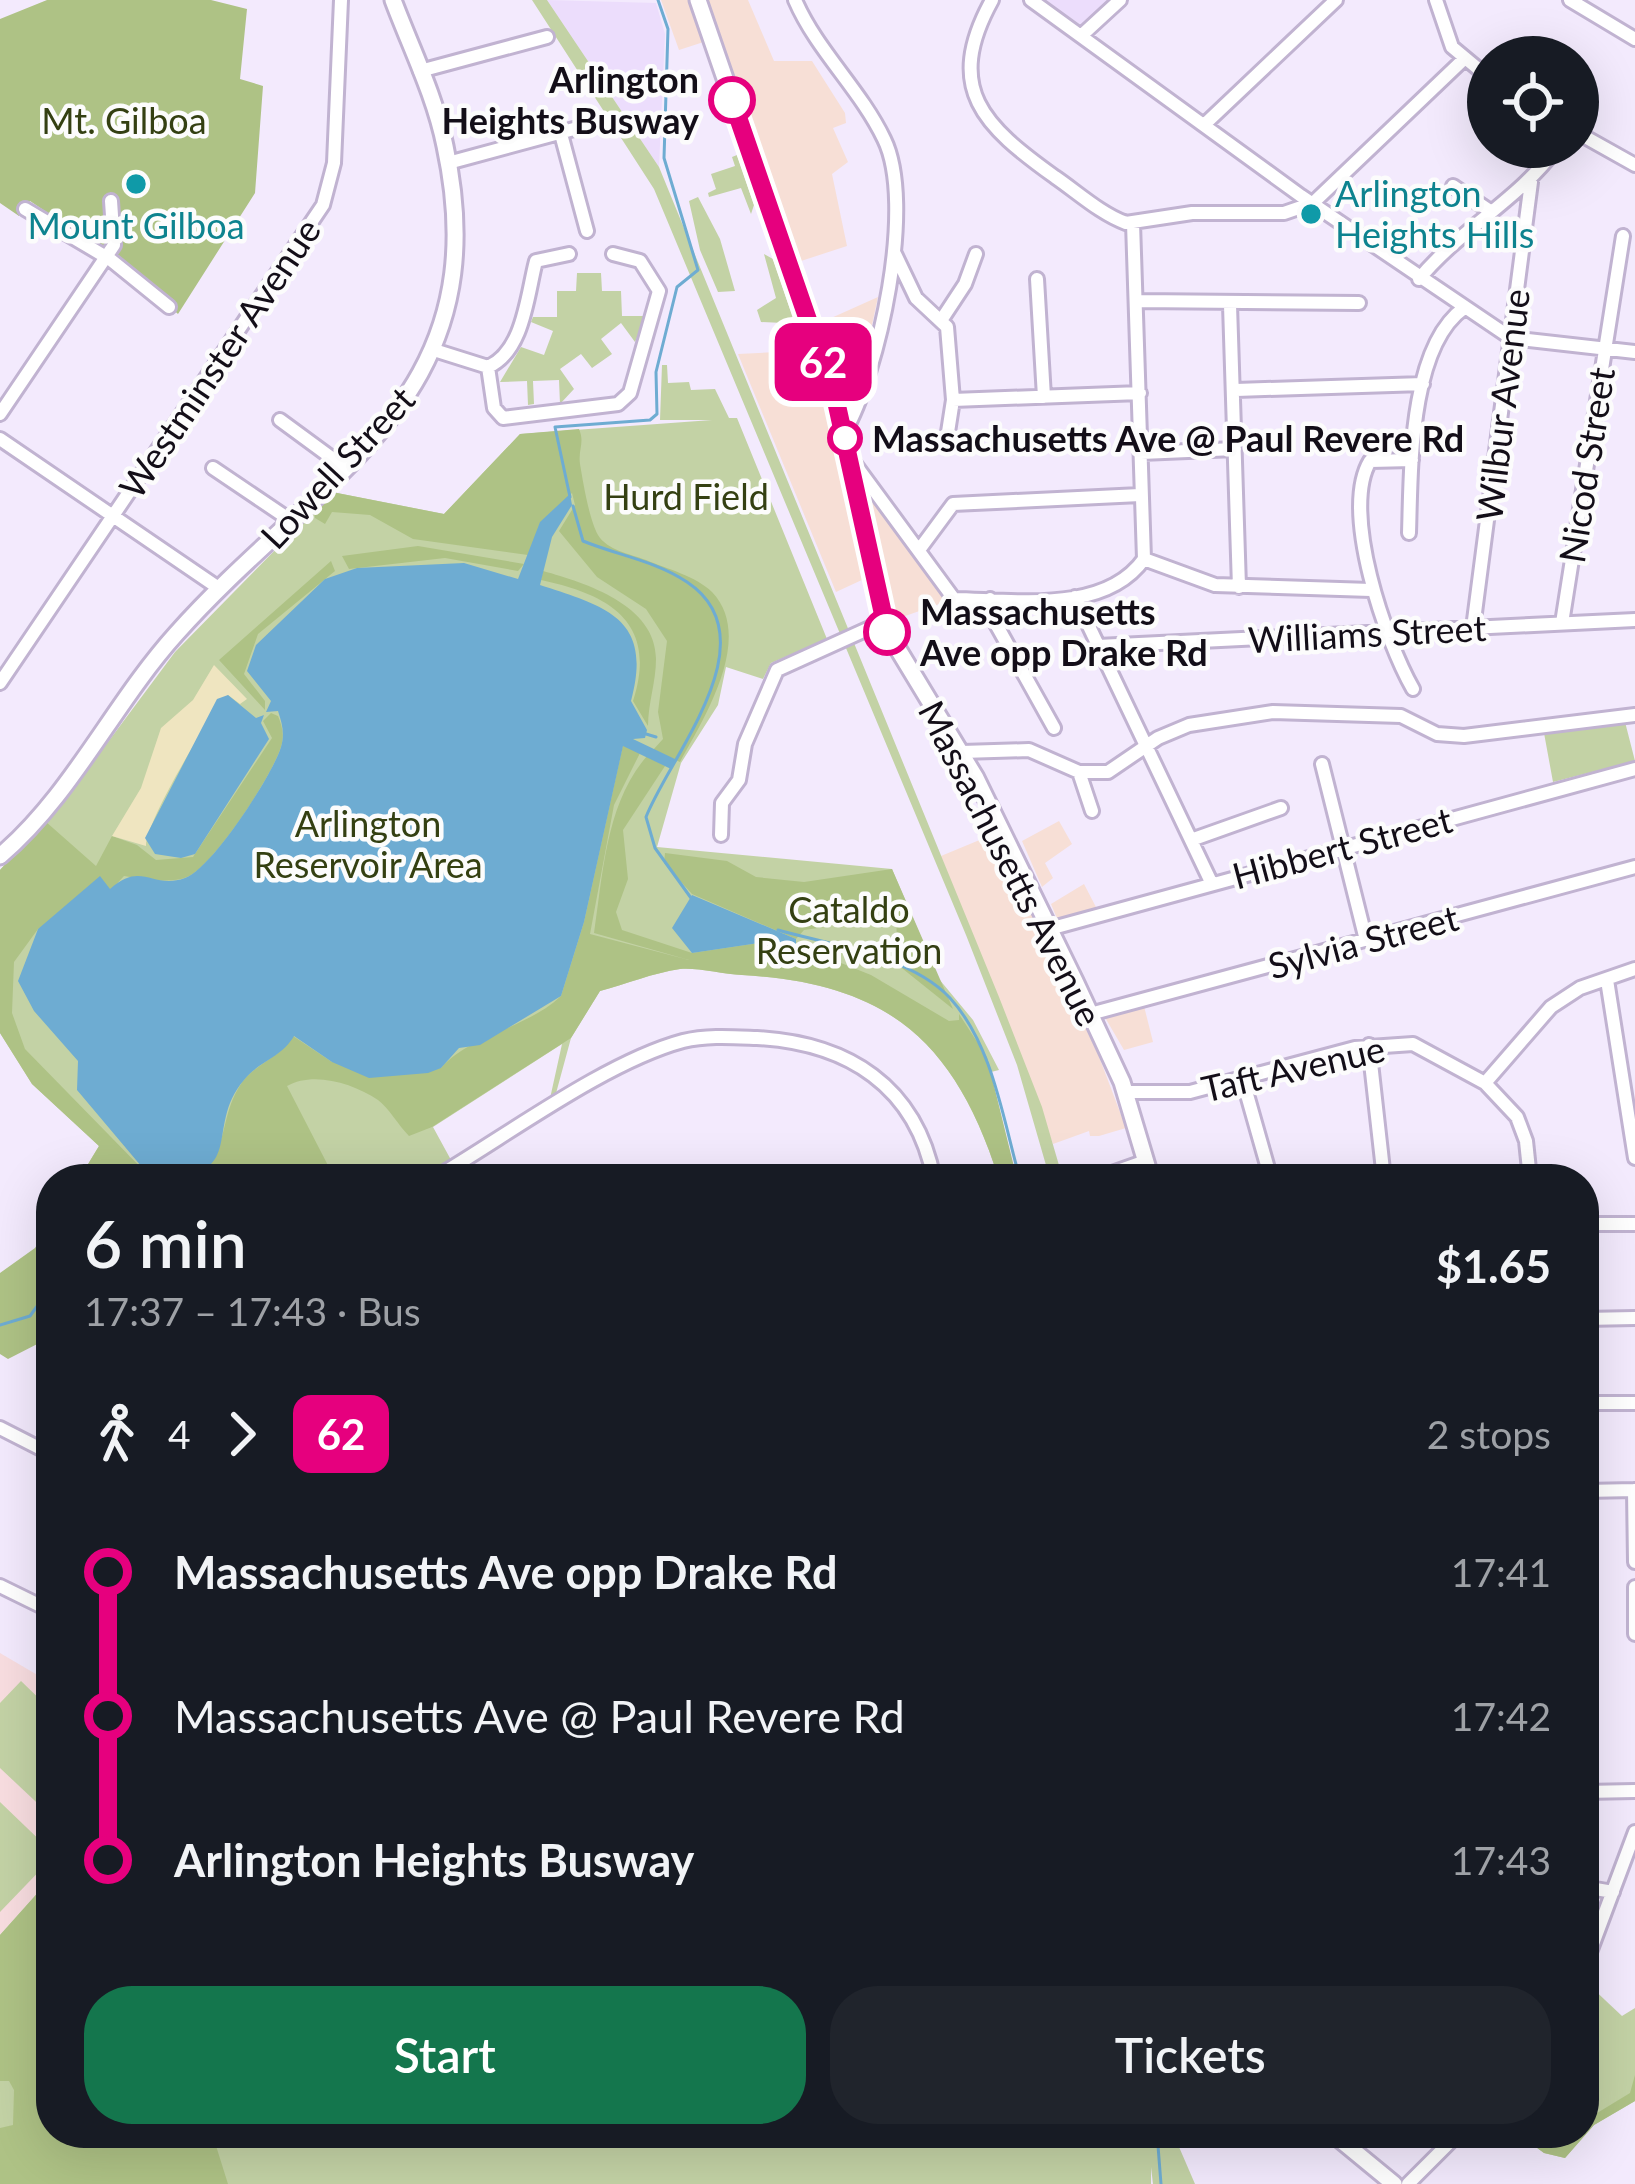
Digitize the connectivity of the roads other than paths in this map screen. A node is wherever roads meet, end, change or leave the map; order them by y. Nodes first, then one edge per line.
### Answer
1 (341, 0) edge
2 (393, 0) edge
3 (698, 0) edge
4 (795, 0) edge
5 (992, 0) edge
6 (1030, 0) edge
7 (1120, 0) edge
8 (1336, 0) edge
9 (1436, 0) edge
10 (1570, 0) edge
11 (1082, 35) junction
12 (547, 37) dead end
13 (1635, 40) edge
14 (1464, 59) junction
15 (1467, 61) edge
16 (420, 71) junction
17 (596, 123) dead end
18 (1205, 124) junction
19 (560, 134) junction
20 (1599, 145) edge
21 (448, 163) junction
22 (1635, 165) edge
23 (1541, 168) edge
24 (1531, 182) junction
25 (1453, 186) dead end
26 (111, 201) dead end
27 (1313, 203) junction
28 (25, 209) dead end
29 (1490, 211) junction
30 (1133, 223) junction
31 (587, 231) dead end
32 (1623, 236) dead end
33 (894, 251) junction
34 (569, 254) dead end
35 (613, 254) dead end
36 (976, 254) dead end
37 (106, 260) junction
38 (1037, 279) dead end
39 (1419, 279) junction
40 (1138, 301) junction
41 (1359, 303) dead end
42 (1230, 305) junction
43 (169, 308) dead end
44 (1464, 308) junction
45 (942, 319) junction
46 (1510, 338) junction
47 (434, 350) junction
48 (1603, 352) junction
49 (1635, 352) edge
50 (488, 367) junction
51 (1423, 385) junction
52 (865, 386) junction
53 (1236, 390) junction
54 (1140, 393) junction
55 (1044, 397) junction
56 (953, 400) junction
57 (836, 401) junction
58 (0, 415) edge
59 (280, 420) dead end
60 (844, 433) junction
61 (0, 439) edge
62 (946, 445) dead end
63 (1234, 449) junction
64 (1141, 453) junction
65 (848, 455) junction
66 (1412, 460) junction
67 (344, 466) junction
68 (213, 468) dead end
69 (1140, 495) junction
70 (111, 515) junction
71 (290, 520) junction
72 (1409, 533) dead end
73 (919, 550) junction
74 (1144, 559) junction
75 (1239, 587) junction
76 (220, 589) junction
77 (1371, 590) junction
78 (1075, 597) junction
79 (990, 599) junction
80 (1635, 620) edge
81 (883, 622) junction
82 (1562, 623) junction
83 (1473, 628) junction
84 (1383, 632) junction
85 (1098, 646) junction
86 (3, 673) edge
87 (1413, 688) dead end
88 (1635, 715) edge
89 (1054, 728) dead end
90 (1147, 747) junction
91 (962, 752) junction
92 (1322, 764) dead end
93 (1635, 769) edge
94 (1079, 772) junction
95 (1281, 808) dead end
96 (1092, 811) dead end
97 (721, 835) dead end
98 (1191, 840) junction
99 (1345, 847) junction
100 (0, 856) edge
101 (1634, 872) edge
102 (1211, 882) junction
103 (1049, 929) junction
104 (1366, 940) junction
105 (1635, 969) edge
106 (1607, 980) junction
107 (1090, 1014) junction
108 (1369, 1045) junction
109 (1242, 1077) junction
110 (1485, 1083) junction
111 (1125, 1092) junction
112 (1635, 1158) edge
113 (1146, 1161) junction
114 (458, 1164) edge
115 (929, 1164) edge
116 (1138, 1164) edge
117 (1147, 1164) edge
118 (1267, 1164) edge
119 (1382, 1164) edge
120 (1527, 1164) edge
121 (1599, 1224) edge
122 (1635, 1224) edge
123 (1635, 1318) edge
124 (1599, 1319) edge
125 (1599, 1403) edge
126 (1635, 1403) edge
127 (0, 1428) edge
128 (36, 1446) edge
129 (1634, 1490) edge
130 (1599, 1491) edge
131 (1635, 1562) edge
132 (0, 1586) edge
133 (1635, 1586) edge
134 (36, 1604) edge
135 (1635, 1634) edge
136 (1635, 1791) edge
137 (1599, 1792) edge
138 (1635, 1832) edge
139 (1599, 1889) edge
140 (1613, 1892) junction
141 (1599, 1929) edge
142 (1350, 2148) edge
143 (1445, 2148) edge
144 (1394, 2184) edge
145 (1408, 2184) edge

1 - 70 street, Westminster Avenue
2 - 16 main road, Lowell Street
3 - 57 main road, Massachusetts Avenue
4 - 33 street
5 - 30 street
6 - 11 street
7 - 11 street
8 - 18 street
9 - 14 street
10 - 13 street
11 - 18 street
12 - 16 street
14 - 15 street
14 - 27 street
16 - 21 main road, Lowell Street
17 - 19 street
18 - 27 street
19 - 21 street
19 - 31 street
20 - 22 street
21 - 47 main road, Lowell Street
23 - 24 street
24 - 29 street
24 - 46 street, Wilbur Avenue
25 - 29 street
26 - 37 street
27 - 30 street
27 - 39 street
28 - 37 street
29 - 39 street
30 - 40 street
32 - 48 street, Nicod Street
33 - 45 street
33 - 52 street
34 - 50 street
35 - 50 street
36 - 45 street
37 - 43 street
37 - 58 street
38 - 55 street
39 - 44 street
40 - 42 street
40 - 54 street
41 - 42 street
42 - 53 street
44 - 46 street
44 - 51 street
45 - 56 street
46 - 48 street
46 - 83 street, Wilbur Avenue
47 - 50 street
47 - 67 main road, Lowell Street
48 - 49 street
48 - 82 street, Nicod Street
51 - 53 street
51 - 66 street
52 - 57 street
52 - 60 street
53 - 63 street
54 - 55 street
54 - 64 street
55 - 56 street
56 - 62 street
57 - 60 main road, Massachusetts Avenue
59 - 67 street
60 - 65 main road, Massachusetts Avenue
61 - 70 street
63 - 64 street
63 - 75 street
64 - 69 street
65 - 73 street
65 - 81 main road, Massachusetts Avenue
66 - 72 street
66 - 77 street
67 - 71 main road, Lowell Street
68 - 71 street
69 - 73 street
69 - 74 street
70 - 76 street
70 - 86 street, Westminster Avenue
71 - 76 main road, Lowell Street
73 - 79 street
74 - 75 street
74 - 78 street
75 - 77 street
76 - 100 main road, Lowell Street
77 - 84 street
78 - 79 street
78 - 85 street
79 - 89 street
80 - 82 street, Williams Street
81 - 91 main road, Massachusetts Avenue
81 - 97 street
82 - 83 street, Williams Street
83 - 84 street, Williams Street
84 - 85 street, Williams Street
84 - 87 street
85 - 90 street
88 - 90 street
90 - 94 street
90 - 98 street
91 - 94 street
91 - 103 main road, Massachusetts Avenue
92 - 99 street
93 - 99 street, Hibbert Street
94 - 96 street
95 - 98 street
98 - 102 street
99 - 102 street, Hibbert Street
99 - 104 street
101 - 104 street, Sylvia Street
102 - 103 street, Hibbert Street
103 - 107 main road, Massachusetts Avenue
104 - 107 street, Sylvia Street
105 - 106 street
106 - 110 street
106 - 112 street
107 - 111 main road, Massachusetts Avenue
108 - 109 street, Taft Avenue
108 - 110 street, Taft Avenue
108 - 119 street
109 - 111 street, Taft Avenue
109 - 118 street
110 - 120 street, Taft Avenue
111 - 113 main road, Massachusetts Avenue
113 - 116 street
113 - 117 main road, Massachusetts Avenue
114 - 115 street
121 - 122 street
123 - 124 street
125 - 126 street
127 - 128 street
129 - 130 street
129 - 131 street
132 - 134 street
133 - 135 street
136 - 137 street
138 - 140 street
139 - 140 street
140 - 141 street
142 - 144 main road
143 - 145 street

